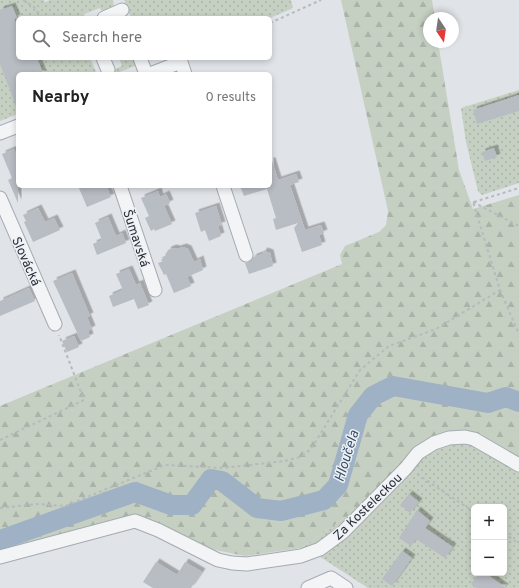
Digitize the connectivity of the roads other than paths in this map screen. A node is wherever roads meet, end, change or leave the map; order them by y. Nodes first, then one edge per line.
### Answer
1 (122, 9) edge
2 (108, 16) edge
3 (141, 60) edge
4 (183, 68) edge
5 (145, 72) edge
6 (161, 72) edge
7 (16, 127) edge
8 (0, 133) edge
9 (121, 188) edge
10 (224, 188) edge
11 (0, 198) edge
12 (246, 255) dead end
13 (155, 290) dead end
14 (55, 324) road end
15 (519, 465) edge
16 (0, 557) edge
17 (308, 588) edge
18 (346, 588) edge

1 - 2 street
3 - 5 street
4 - 6 street
7 - 8 street
9 - 13 street, Šumavská
10 - 12 street
11 - 14 street, Slovácká
15 - 16 street, Za Kosteleckou
17 - 18 street

